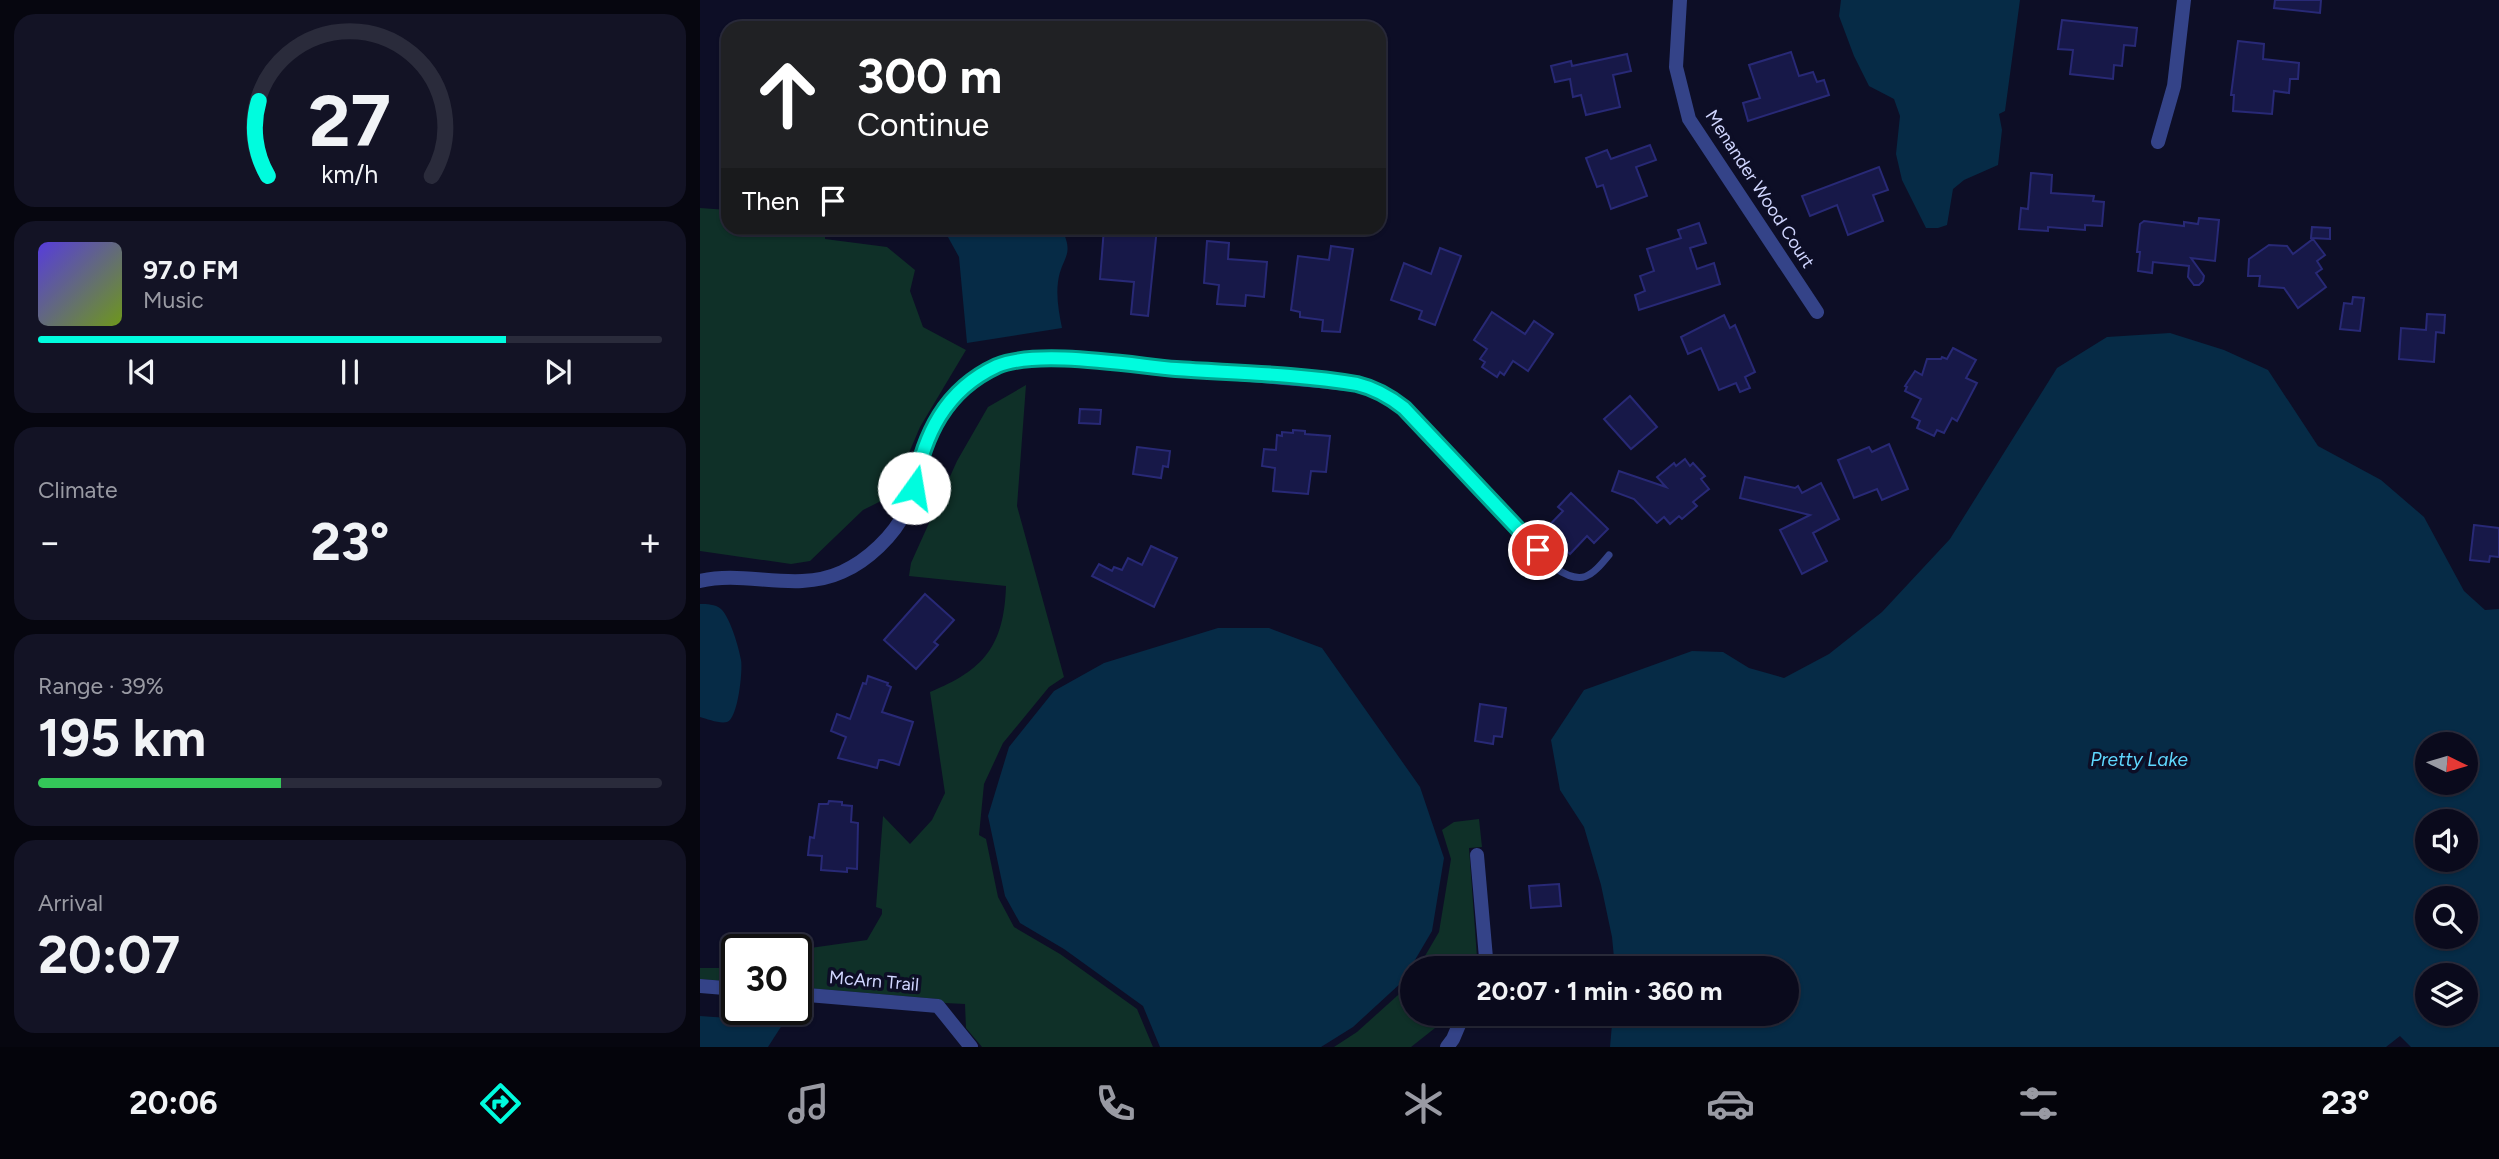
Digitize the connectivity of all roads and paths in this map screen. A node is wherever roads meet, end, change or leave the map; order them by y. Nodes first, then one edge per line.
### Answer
1 (1680, 0) edge
2 (2184, 0) edge
3 (2158, 142) dead end
4 (1817, 312) dead end
5 (1453, 460) joint
6 (1609, 555) dead end
7 (700, 569) edge
8 (707, 579) edge
9 (1477, 855) dead end
10 (1486, 956) edge
11 (700, 986) edge
12 (721, 988) edge
13 (812, 995) edge
14 (1458, 1026) edge
15 (971, 1047) edge
16 (1447, 1047) edge

1 - 4 street, Menander Wood Court
2 - 3 street
5 - 6 lane
5 - 8 street
7 - 8 street
9 - 10 street
11 - 12 street
13 - 15 street, McArn Trail
14 - 16 street

